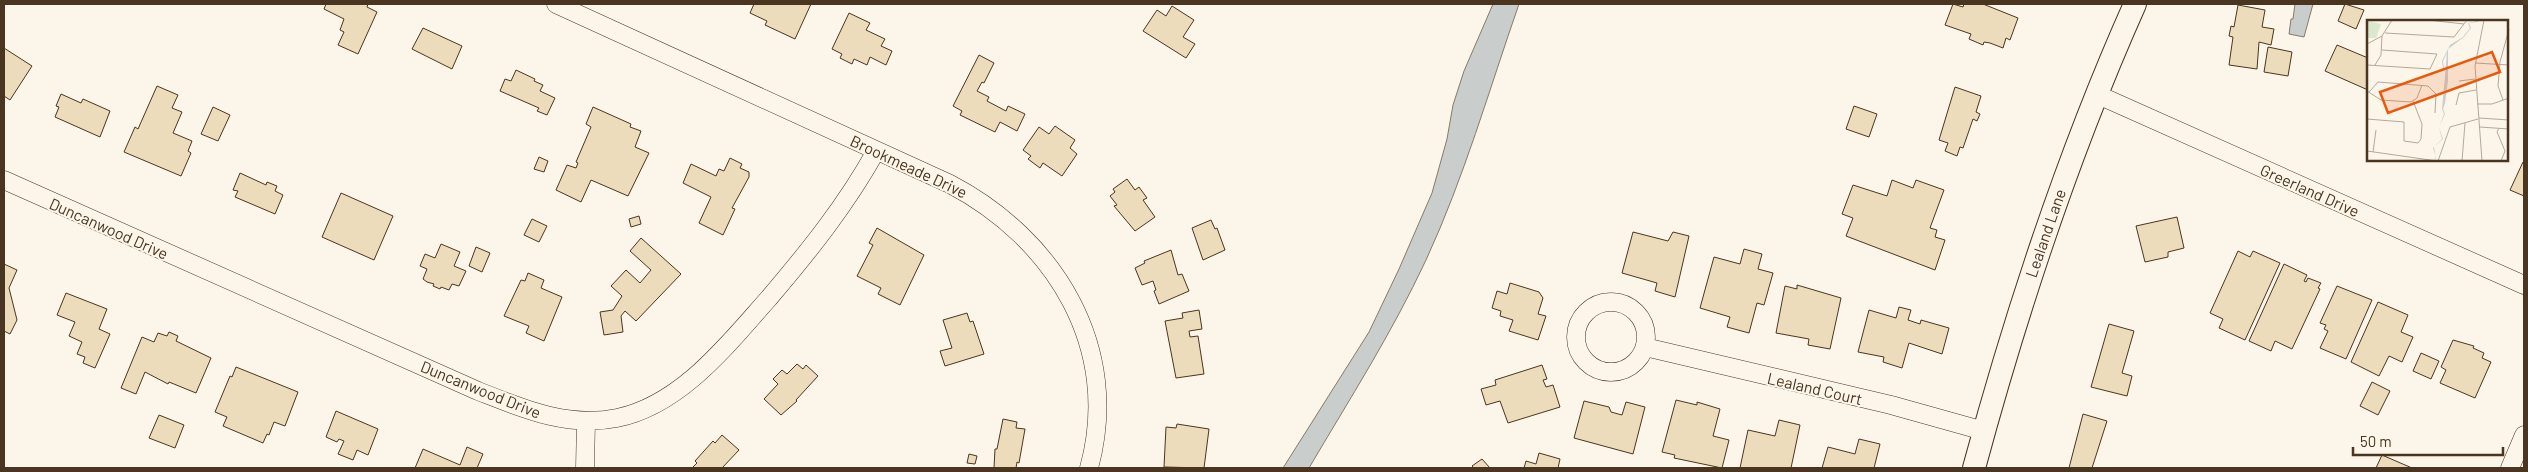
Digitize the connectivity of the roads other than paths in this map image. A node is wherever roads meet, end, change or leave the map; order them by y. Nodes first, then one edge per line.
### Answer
1 (556, 4) edge
2 (2135, 4) edge
3 (2096, 94) junction
4 (876, 151) junction
5 (4, 180) edge
6 (2524, 285) edge
7 (1645, 347) junction
8 (586, 421) junction
9 (1984, 431) junction
10 (2524, 435) edge
11 (585, 468) edge
12 (1090, 468) edge
13 (1974, 468) edge
14 (2510, 468) edge

1 - 4 street, Brookmeade Drive
2 - 3 street, Lealand Lane
3 - 6 street, Greerland Drive
3 - 9 street, Lealand Lane
4 - 8 street, Duncanwood Drive
4 - 12 street, Brookmeade Drive
5 - 8 street, Duncanwood Drive
7 - 7 street
7 - 9 street, Lealand Court
8 - 11 street
9 - 13 street, Lealand Lane
10 - 14 street

